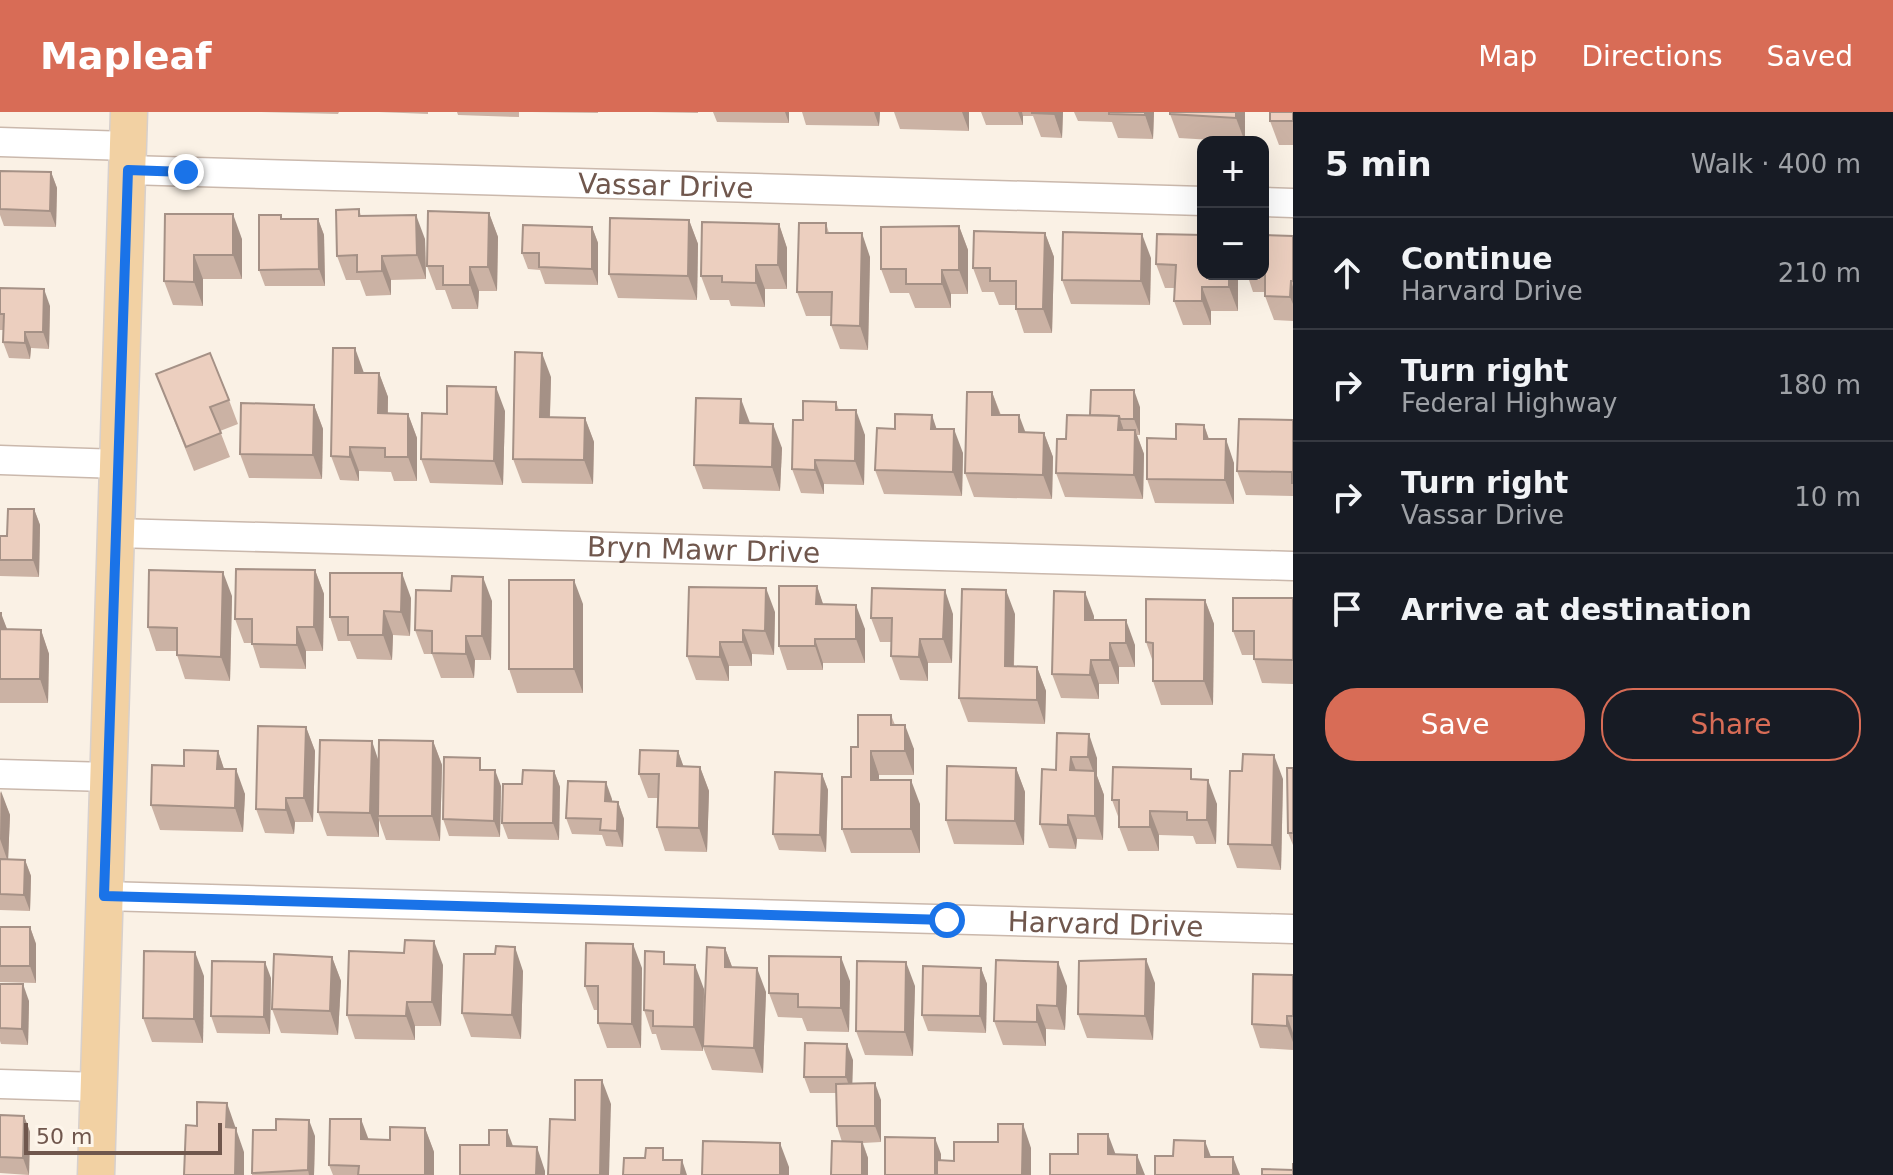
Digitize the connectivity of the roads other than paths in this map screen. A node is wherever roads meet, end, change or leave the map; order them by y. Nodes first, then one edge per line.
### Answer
1 (0, 142) edge
2 (128, 143) edge
3 (1197, 201) edge
4 (1269, 202) edge
5 (1293, 203) edge
6 (0, 460) edge
7 (119, 464) junction
8 (116, 533) junction
9 (1293, 566) edge
10 (0, 774) edge
11 (108, 777) junction
12 (104, 896) junction
13 (1293, 929) edge
14 (0, 1084) edge
15 (99, 1087) junction
16 (96, 1175) edge

1 - 2 street, Vassar Drive
2 - 3 street, Vassar Drive
2 - 7 main road
4 - 5 street
6 - 7 street
7 - 8 main road
8 - 9 street, Bryn Mawr Drive
8 - 11 main road
10 - 11 street
11 - 12 main road
12 - 13 street, Harvard Drive
12 - 15 main road
14 - 15 street
15 - 16 main road

